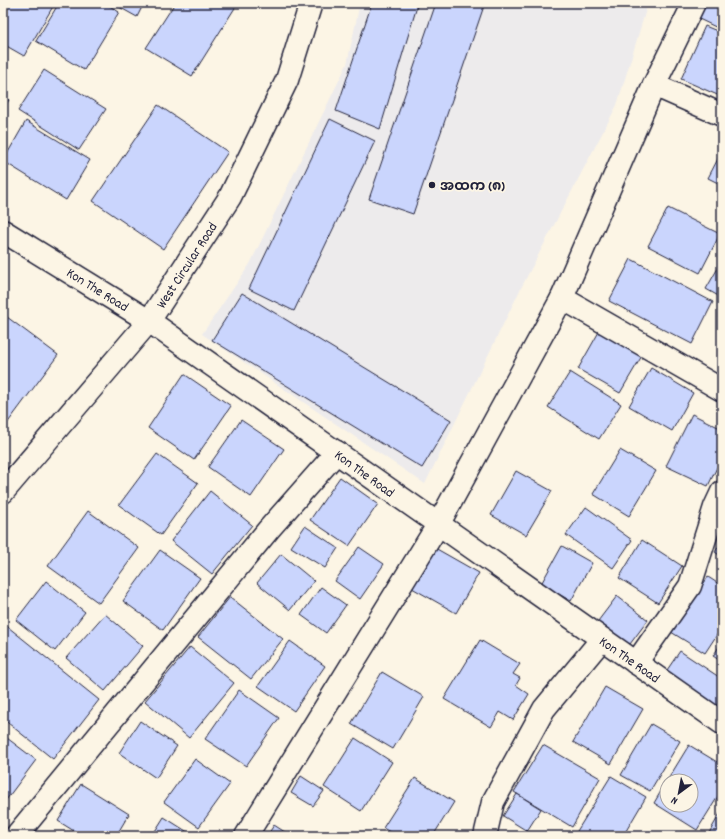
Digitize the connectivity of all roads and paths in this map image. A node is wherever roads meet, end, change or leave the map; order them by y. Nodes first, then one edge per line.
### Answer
1 (311, 3) edge
2 (694, 3) edge
3 (654, 85) junction
4 (722, 115) edge
5 (3, 230) edge
6 (562, 298) junction
7 (149, 321) junction
8 (722, 390) edge
9 (336, 452) junction
10 (3, 492) edge
11 (722, 492) edge
12 (438, 525) junction
13 (602, 639) junction
14 (636, 663) junction
15 (722, 723) edge
16 (16, 836) edge
17 (246, 836) edge
18 (485, 836) edge

1 - 7 street, West Circular Road
2 - 3 street
3 - 4 street
3 - 6 street
5 - 7 street, Kon The Road
6 - 8 street
6 - 12 street
7 - 9 street, Kon The Road
7 - 10 street, West Circular Road
9 - 12 street, Kon The Road
9 - 16 street
11 - 14 street
12 - 13 street, Kon The Road
12 - 17 street
13 - 14 street, Kon The Road
13 - 18 street
14 - 15 street, Kon The Road

